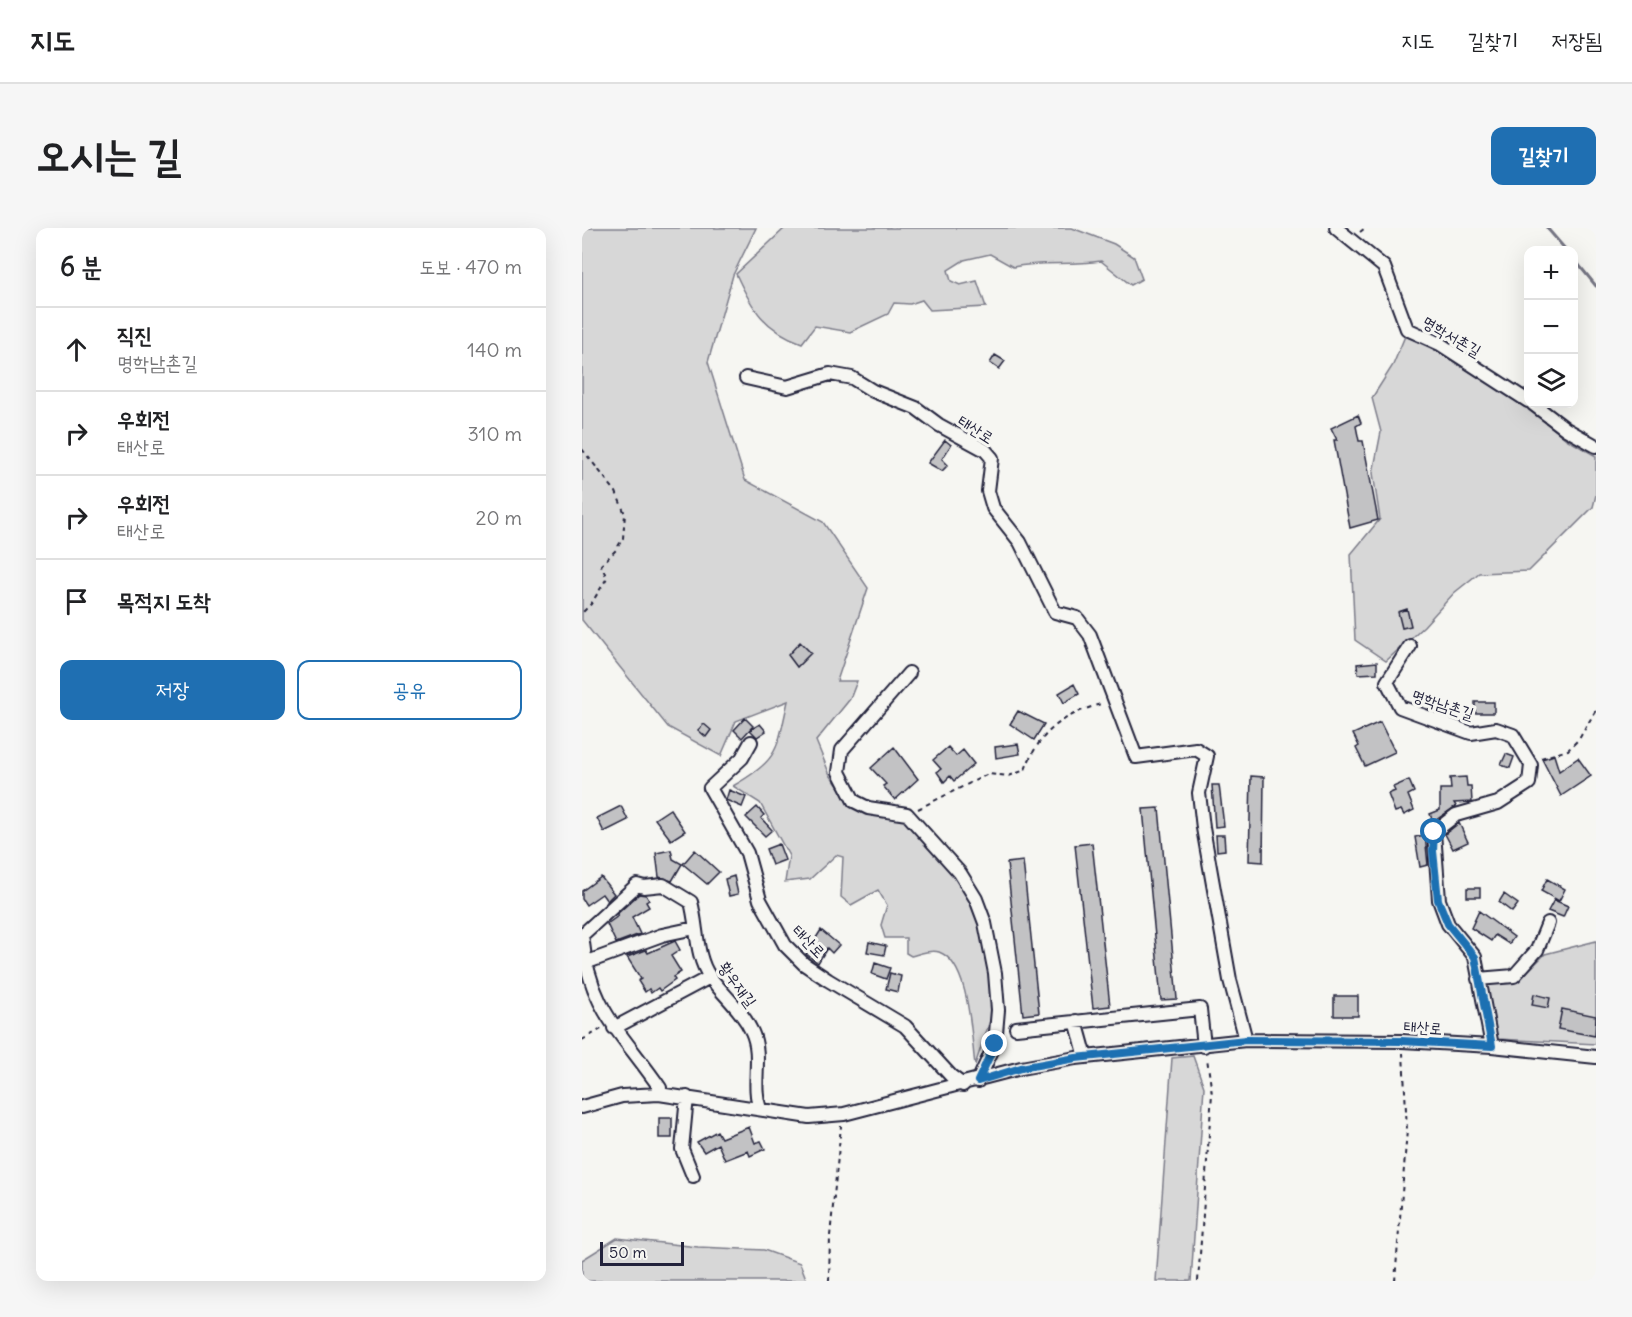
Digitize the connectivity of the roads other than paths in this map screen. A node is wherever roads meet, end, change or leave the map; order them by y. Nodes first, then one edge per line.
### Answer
1 (1335, 228) edge
2 (746, 378) dead end
3 (1524, 398) edge
4 (1538, 408) edge
5 (1596, 446) edge
6 (1410, 646) dead end
7 (909, 673) dead end
8 (751, 742) dead end
9 (1548, 923) dead end
10 (695, 928) junction
11 (582, 935) edge
12 (585, 963) junction
13 (710, 976) junction
14 (1478, 979) junction
15 (1076, 1021) junction
16 (612, 1026) junction
17 (1016, 1028) dead end
18 (1246, 1040) junction
19 (1204, 1046) junction
20 (1492, 1046) junction
21 (1086, 1057) junction
22 (1596, 1058) edge
23 (978, 1081) junction
24 (963, 1085) junction
25 (659, 1094) junction
26 (687, 1097) junction
27 (582, 1107) edge
28 (760, 1109) junction
29 (693, 1176) dead end

1 - 3 street, 명학서촌길
2 - 18 street, 태산로
4 - 5 street
6 - 14 street, 명학남촌길
7 - 23 street
8 - 24 street, 태산로
9 - 14 street
10 - 11 street, 황우재길
10 - 12 street
10 - 13 street, 황우재길
11 - 12 street, 황우재길
12 - 16 street, 황우재길
13 - 16 street
13 - 28 street, 황우재길
14 - 20 street
15 - 17 street
15 - 19 street
15 - 21 street
16 - 25 street, 황우재길
18 - 19 street, 태산로
18 - 20 street, 태산로
19 - 21 street, 태산로
20 - 22 street, 태산로
21 - 23 street, 태산로
23 - 24 street, 태산로
24 - 28 street, 태산로
25 - 26 street, 태산로
25 - 27 street, 태산로
26 - 28 street, 태산로
26 - 29 street

